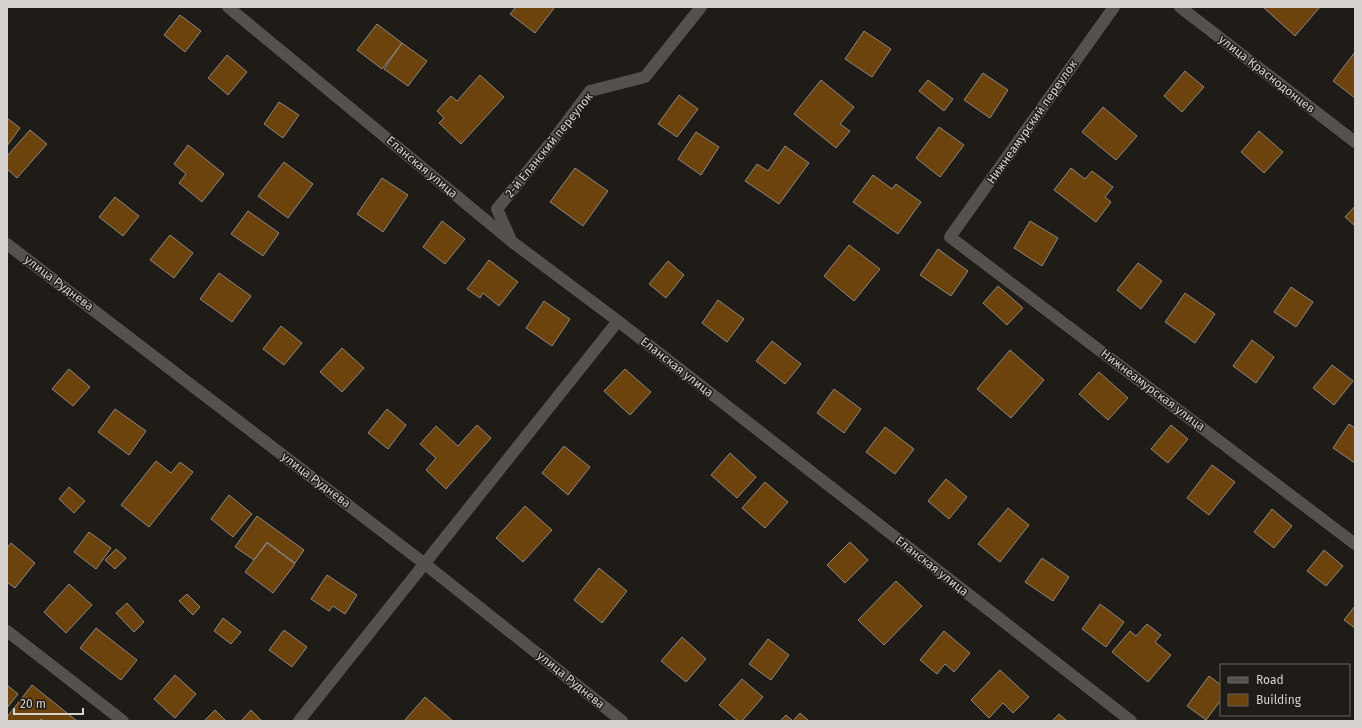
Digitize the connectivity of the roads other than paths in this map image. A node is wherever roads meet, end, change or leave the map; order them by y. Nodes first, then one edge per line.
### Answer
1 (228, 7) edge
2 (701, 7) edge
3 (1114, 7) edge
4 (1180, 7) edge
5 (1355, 142) edge
6 (950, 237) joint
7 (512, 241) junction
8 (7, 244) edge
9 (618, 321) junction
10 (1355, 544) edge
11 (425, 564) junction
12 (7, 631) edge
13 (123, 721) edge
14 (299, 721) edge
15 (622, 721) edge
16 (1131, 721) edge

1 - 7 street, Еланская улица
2 - 7 street, 2-й Еланский переулок
3 - 6 street, Нижнеамурский переулок
4 - 5 street, улица Краснодонцев
6 - 10 street, Нижнеамурская улица
7 - 9 street, Еланская улица
8 - 11 street, улица Руднева
9 - 11 street
9 - 16 street, Еланская улица
11 - 14 street
11 - 15 street, улица Руднева
12 - 13 street

